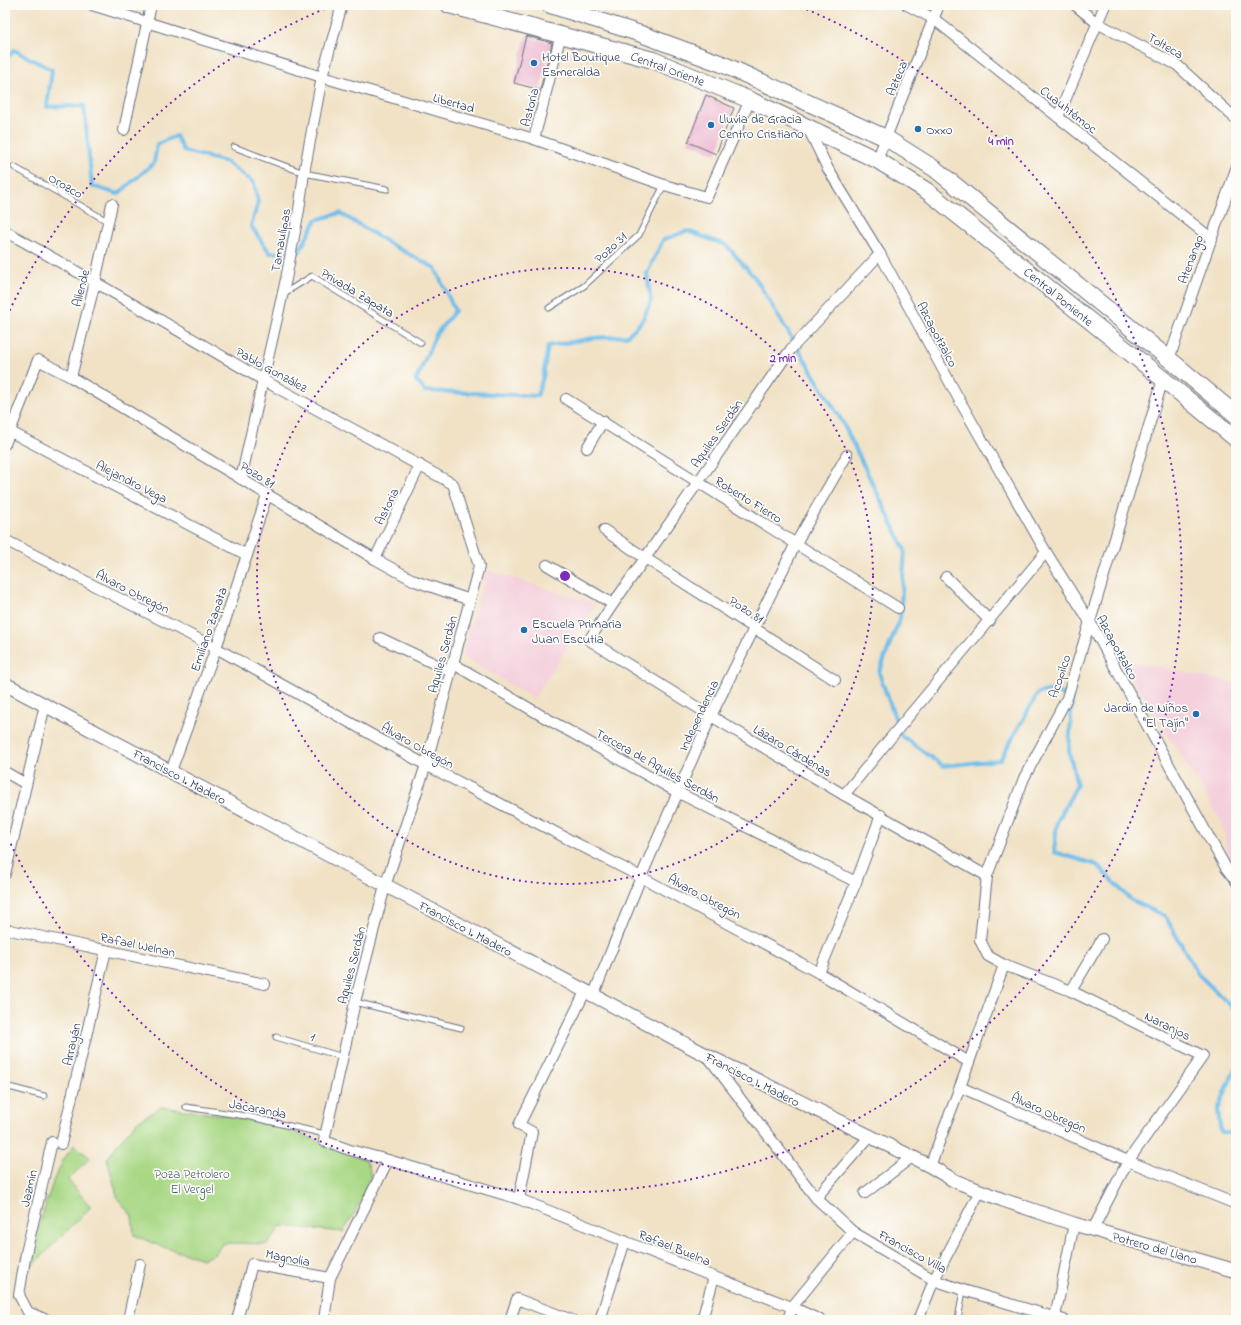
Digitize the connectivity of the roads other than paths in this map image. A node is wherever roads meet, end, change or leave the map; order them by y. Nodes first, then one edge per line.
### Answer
1 (92, 5) edge
2 (151, 5) edge
3 (342, 5) edge
4 (449, 5) edge
5 (550, 5) edge
6 (907, 5) edge
7 (940, 5) edge
8 (1075, 5) edge
9 (1105, 5) edge
10 (934, 19) junction
11 (147, 22) junction
12 (1097, 23) junction
13 (561, 34) junction
14 (322, 77) junction
15 (750, 100) junction
16 (1058, 117) junction
17 (1236, 119) edge
18 (808, 128) junction
19 (124, 130) dead end
20 (886, 138) junction
21 (534, 139) junction
22 (234, 147) dead end
23 (877, 160) junction
24 (14, 167) dead end
25 (1236, 169) edge
26 (304, 173) junction
27 (664, 185) junction
28 (387, 189) dead end
29 (112, 204) dead end
30 (107, 221) junction
31 (5, 231) edge
32 (1212, 239) junction
33 (880, 254) junction
34 (95, 282) junction
35 (283, 294) junction
36 (549, 308) dead end
37 (422, 343) dead end
38 (1169, 359) junction
39 (70, 377) junction
40 (1163, 379) junction
41 (263, 380) junction
42 (566, 399) dead end
43 (1235, 412) edge
44 (603, 421) junction
45 (1223, 428) junction
46 (8, 430) edge
47 (1236, 439) edge
48 (5, 444) edge
49 (587, 448) dead end
50 (847, 455) dead end
51 (420, 465) junction
52 (241, 479) junction
53 (698, 482) junction
54 (266, 495) junction
55 (604, 530) dead end
56 (5, 540) edge
57 (796, 543) junction
58 (1046, 552) junction
59 (247, 555) junction
60 (645, 558) junction
61 (375, 559) junction
62 (547, 565) dead end
63 (479, 566) joint
64 (946, 577) dead end
65 (470, 600) junction
66 (613, 604) junction
67 (898, 608) dead end
68 (990, 621) junction
69 (1090, 622) junction
70 (753, 628) junction
71 (380, 638) dead end
72 (589, 640) joint
73 (216, 648) junction
74 (451, 667) junction
75 (835, 680) dead end
76 (5, 684) edge
77 (45, 704) junction
78 (711, 716) junction
79 (426, 765) junction
80 (171, 771) junction
81 (5, 772) edge
82 (26, 784) junction
83 (677, 792) junction
84 (844, 795) junction
85 (880, 815) junction
86 (5, 874) edge
87 (987, 876) junction
88 (641, 877) junction
89 (1236, 881) edge
90 (856, 882) junction
91 (385, 886) junction
92 (5, 929) edge
93 (1102, 939) dead end
94 (106, 950) junction
95 (1004, 965) junction
96 (819, 973) junction
97 (265, 984) dead end
98 (1071, 991) junction
99 (589, 994) junction
100 (355, 1002) junction
101 (461, 1028) dead end
102 (276, 1037) dead end
103 (708, 1056) junction
104 (343, 1057) junction
105 (969, 1062) junction
106 (5, 1086) edge
107 (960, 1087) junction
108 (44, 1096) dead end
109 (186, 1107) dead end
110 (325, 1134) junction
111 (869, 1137) junction
112 (56, 1143) joint
113 (912, 1157) junction
114 (388, 1160) junction
115 (1128, 1160) junction
116 (930, 1166) junction
117 (980, 1191) junction
118 (865, 1193) dead end
119 (816, 1198) junction
120 (519, 1199) junction
121 (1236, 1204) edge
122 (1074, 1224) junction
123 (1093, 1230) junction
124 (853, 1232) junction
125 (625, 1241) junction
126 (140, 1264) dead end
127 (1236, 1271) edge
128 (714, 1277) junction
129 (330, 1278) junction
130 (934, 1280) junction
131 (963, 1290) junction
132 (792, 1307) junction
133 (1060, 1319) edge
134 (47, 1320) edge
135 (128, 1320) edge
136 (237, 1320) edge
137 (324, 1320) edge
138 (510, 1320) edge
139 (572, 1320) edge
140 (600, 1320) edge
141 (702, 1320) edge
142 (788, 1320) edge
143 (820, 1320) edge
144 (918, 1320) edge
145 (958, 1320) edge

1 - 11 street, Libertad
2 - 11 street
3 - 14 street, Tamaulipas
4 - 13 main road, Central Oriente
5 - 20 main road, Central Oriente
6 - 10 street, Cuauhtémoc
7 - 10 street, Azteca
8 - 12 street, Tolteca
9 - 12 street
10 - 16 street, Cuauhtémoc
10 - 20 street, Azteca
11 - 14 street, Libertad
11 - 19 street
12 - 16 street
12 - 17 street, Tolteca
13 - 15 main road, Central Oriente
13 - 21 street, Astoria
14 - 21 street, Libertad
14 - 26 street, Tamaulipas
15 - 18 main road, Central Oriente
15 - 27 street, Libertad
16 - 32 street, Cuauhtémoc
18 - 23 main road, Central Oriente
18 - 33 street, Azcapotzalco
20 - 23 street, Azteca
20 - 38 main road, Central Poniente
21 - 27 street, Libertad
22 - 26 lane
23 - 40 main road, Central Poniente
24 - 30 lane, Orozco
25 - 32 street, Atenango
26 - 28 lane
26 - 35 street, Tamaulipas
27 - 36 lane, Pozo 31
29 - 30 street, Allende
30 - 34 street, Allende
31 - 34 street, Pablo González
32 - 38 street, Atenango
33 - 53 street, Aquiles Serdán
33 - 58 street, Azcapotzalco
34 - 39 street, Allende
34 - 41 street, Pablo González
35 - 37 lane, Privada Zapata
35 - 41 street, Tamaulipas
38 - 43 main road, Central Poniente
39 - 46 street, Pozo 81
39 - 52 street, Pozo 81
40 - 45 main road, Central Poniente
40 - 69 street, Acopilco
41 - 51 street, Pablo González
41 - 52 street, Tamaulipas
42 - 44 street, Roberto Fierro
43 - 45 street
44 - 49 street
44 - 53 street, Roberto Fierro
45 - 47 main road, Central Poniente
46 - 48 street
46 - 59 street, Alejandro Vega
50 - 57 street, Independencia
51 - 61 street, Astoria
51 - 63 street, Pablo González
52 - 54 street, Pozo 81
53 - 57 street, Roberto Fierro
53 - 60 street, Aquiles Serdán
54 - 59 street, Emiliano Zapata
54 - 61 street, Pozo 81
55 - 60 street, Pozo 81
56 - 73 street, Álvaro Obregón
57 - 67 street, Roberto Fierro
57 - 70 street, Independencia
58 - 68 street
58 - 69 street, Azcapotzalco
59 - 73 street, Emiliano Zapata
60 - 66 street, Aquiles Serdán
60 - 70 street, Pozo 81
61 - 65 street, Pozo 81
62 - 66 street
63 - 65 street, Aquiles Serdán
64 - 68 street
65 - 74 street, Aquiles Serdán
66 - 72 street, Aquiles Serdán
68 - 84 street
69 - 87 street, Acopilco
69 - 89 street, Azcapotzalco
70 - 75 street, Pozo 81
70 - 78 street, Independencia
71 - 74 street, Tercera de Aquiles Serdán
72 - 78 street, Lázaro Cárdenas
73 - 79 street, Álvaro Obregón
73 - 80 street, Emiliano Zapata
74 - 79 street, Aquiles Serdán
74 - 83 street, Tercera de Aquiles Serdán
76 - 77 street, Francisco I. Madero
77 - 80 street, Francisco I. Madero
77 - 82 street
78 - 83 street, Independencia
78 - 84 street, Lázaro Cárdenas
79 - 88 street, Álvaro Obregón
79 - 91 street, Aquiles Serdán
80 - 91 street, Francisco I. Madero
81 - 82 street
82 - 86 street
83 - 88 street, Independencia
83 - 90 street, Tercera de Aquiles Serdán
84 - 85 street, Lázaro Cárdenas
85 - 87 street, Lázaro Cárdenas
85 - 90 street
87 - 95 street, Acopilco
88 - 96 street, Álvaro Obregón
88 - 99 street, Independencia
90 - 96 street
91 - 99 street, Francisco I. Madero
91 - 100 street, Aquiles Serdán
92 - 94 street, Rafael Welnan
93 - 98 street
94 - 97 street, Rafael Welnan
94 - 112 street, Arrayán
95 - 98 street, Naranjos
95 - 105 street
96 - 105 street, Álvaro Obregón
98 - 115 street, Naranjos
99 - 103 street, Francisco I. Madero
99 - 120 street, Independencia
100 - 101 lane
100 - 104 street, Aquiles Serdán
102 - 104 lane, 1
103 - 111 street, Francisco I. Madero
103 - 119 street, Francisco Villa
104 - 110 street, Aquiles Serdán
105 - 107 street
106 - 108 lane
107 - 115 street, Álvaro Obregón
107 - 116 street
109 - 110 lane, Jacaranda
110 - 114 street
111 - 113 street, Francisco I. Madero
111 - 119 street
112 - 134 street, Jazmín
113 - 116 street, Francisco I. Madero
113 - 118 street
114 - 120 street, Rafael Buelna
114 - 129 street
115 - 121 street
115 - 123 street, Naranjos
116 - 117 street, Francisco I. Madero
117 - 122 street, Francisco I. Madero
117 - 130 street
119 - 124 street, Francisco Villa
120 - 125 street, Rafael Buelna
122 - 123 street, Potrero del Llano
122 - 133 street, Francisco Villa
123 - 127 street, Potrero del Llano
124 - 130 street, Francisco Villa
124 - 132 street
125 - 128 street, Rafael Buelna
125 - 140 street
126 - 135 street
128 - 132 street, Rafael Buelna
128 - 141 street
129 - 136 street, Magnolia
129 - 137 street
130 - 131 street, Francisco Villa
130 - 144 street
131 - 133 street, Francisco Villa
131 - 145 lane
132 - 142 street
132 - 143 street, Rafael Buelna
138 - 139 street

